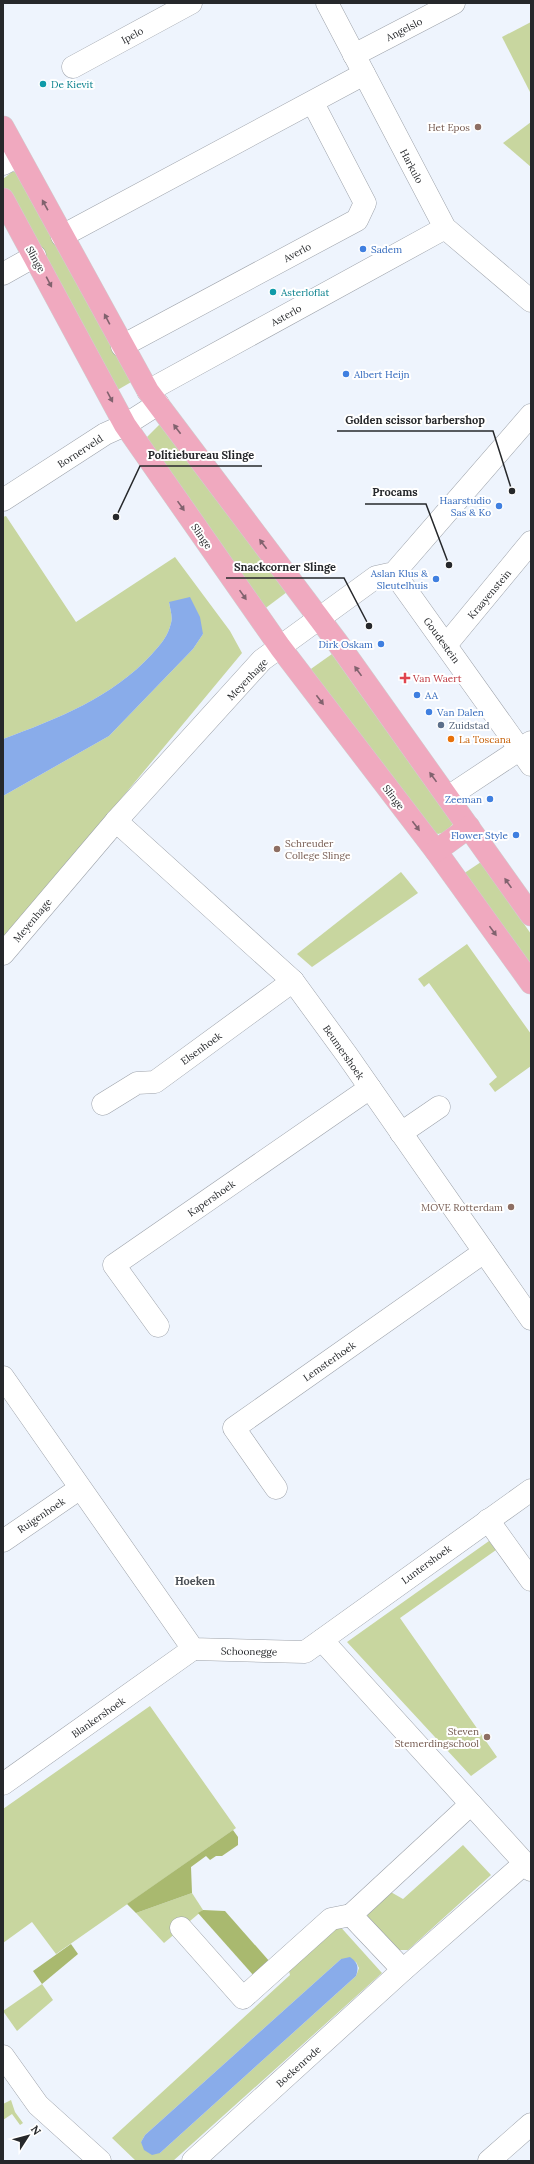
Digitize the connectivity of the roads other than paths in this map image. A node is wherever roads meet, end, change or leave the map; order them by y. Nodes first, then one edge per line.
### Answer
1 (191, 3) edge
2 (327, 3) edge
3 (454, 3) edge
4 (354, 55) junction
5 (73, 67) dead end
6 (364, 74) junction
7 (313, 103) junction
8 (3, 127) edge
9 (11, 160) edge
10 (3, 199) edge
11 (445, 228) junction
12 (62, 236) junction
13 (35, 256) junction
14 (3, 274) edge
15 (531, 301) edge
16 (122, 346) junction
17 (153, 398) junction
18 (531, 415) edge
19 (125, 426) junction
20 (3, 500) edge
21 (531, 542) edge
22 (394, 573) junction
23 (319, 620) junction
24 (446, 645) junction
25 (280, 647) junction
26 (527, 753) edge
27 (448, 798) junction
28 (116, 821) junction
29 (469, 827) junction
30 (436, 851) junction
31 (531, 915) edge
32 (3, 954) edge
33 (293, 981) junction
34 (531, 983) edge
35 (370, 1088) junction
36 (103, 1104) dead end
37 (439, 1107) dead end
38 (401, 1133) junction
39 (484, 1252) junction
40 (531, 1319) edge
41 (158, 1326) dead end
42 (3, 1377) edge
43 (276, 1488) dead end
44 (79, 1489) junction
45 (531, 1490) edge
46 (488, 1520) junction
47 (3, 1541) edge
48 (531, 1580) edge
49 (322, 1640) junction
50 (193, 1650) junction
51 (3, 1784) edge
52 (471, 1804) junction
53 (528, 1866) edge
54 (351, 1915) junction
55 (181, 1928) dead end
56 (403, 1970) junction
57 (3, 2056) edge
58 (531, 2124) edge
59 (100, 2161) edge
60 (193, 2161) edge
61 (489, 2161) edge

1 - 5 street, Ipelo
2 - 4 street, Harkulo
3 - 4 street, Angelslo
4 - 6 street, Harkulo
6 - 7 street
6 - 11 street, Harkulo
7 - 12 street
7 - 16 street, Averlo
8 - 9 main road
12 -> 9 main road
10 - 13 main road, Slinge
11 - 15 street, Harkulo
11 - 17 street, Asterlo
16 -> 12 main road
13 - 14 street
13 -> 19 main road, Slinge
16 - 17 main road
17 - 19 street, Bornerveld
23 -> 17 main road
18 - 22 street
19 - 20 street, Bornerveld
19 -> 25 main road, Slinge
21 - 24 street, Kraayenstein
22 - 23 street, Meyenhage
22 - 24 street, Goudestein
23 - 25 street, Meyenhage
27 -> 23 main road
24 - 26 street, Goudestein
25 - 28 street, Meyenhage
25 -> 30 main road, Slinge
26 - 27 street
27 - 29 main road
28 - 32 street, Meyenhage
28 - 33 street, Beumershoek
29 - 30 main road
31 -> 29 main road
30 -> 34 main road, Slinge
33 - 35 street, Beumershoek
33 - 36 street, Elsenhoek
35 - 38 street, Beumershoek
35 - 41 street, Kapershoek
37 - 38 street
38 - 39 street, Beumershoek
39 - 40 street, Beumershoek
39 - 43 street, Lemsterhoek
42 - 44 street
44 - 47 street, Ruigenhoek
44 - 50 street
45 - 46 street, Luntershoek
46 - 48 street
46 - 49 street, Luntershoek
49 - 50 street, Schoonegge
49 - 52 street
50 - 51 street, Blankershoek
52 - 53 street
52 - 54 street
53 - 56 street, Boekenrode
54 - 55 street
54 - 56 street
56 - 60 street, Boekenrode
57 - 59 street
58 - 61 street

